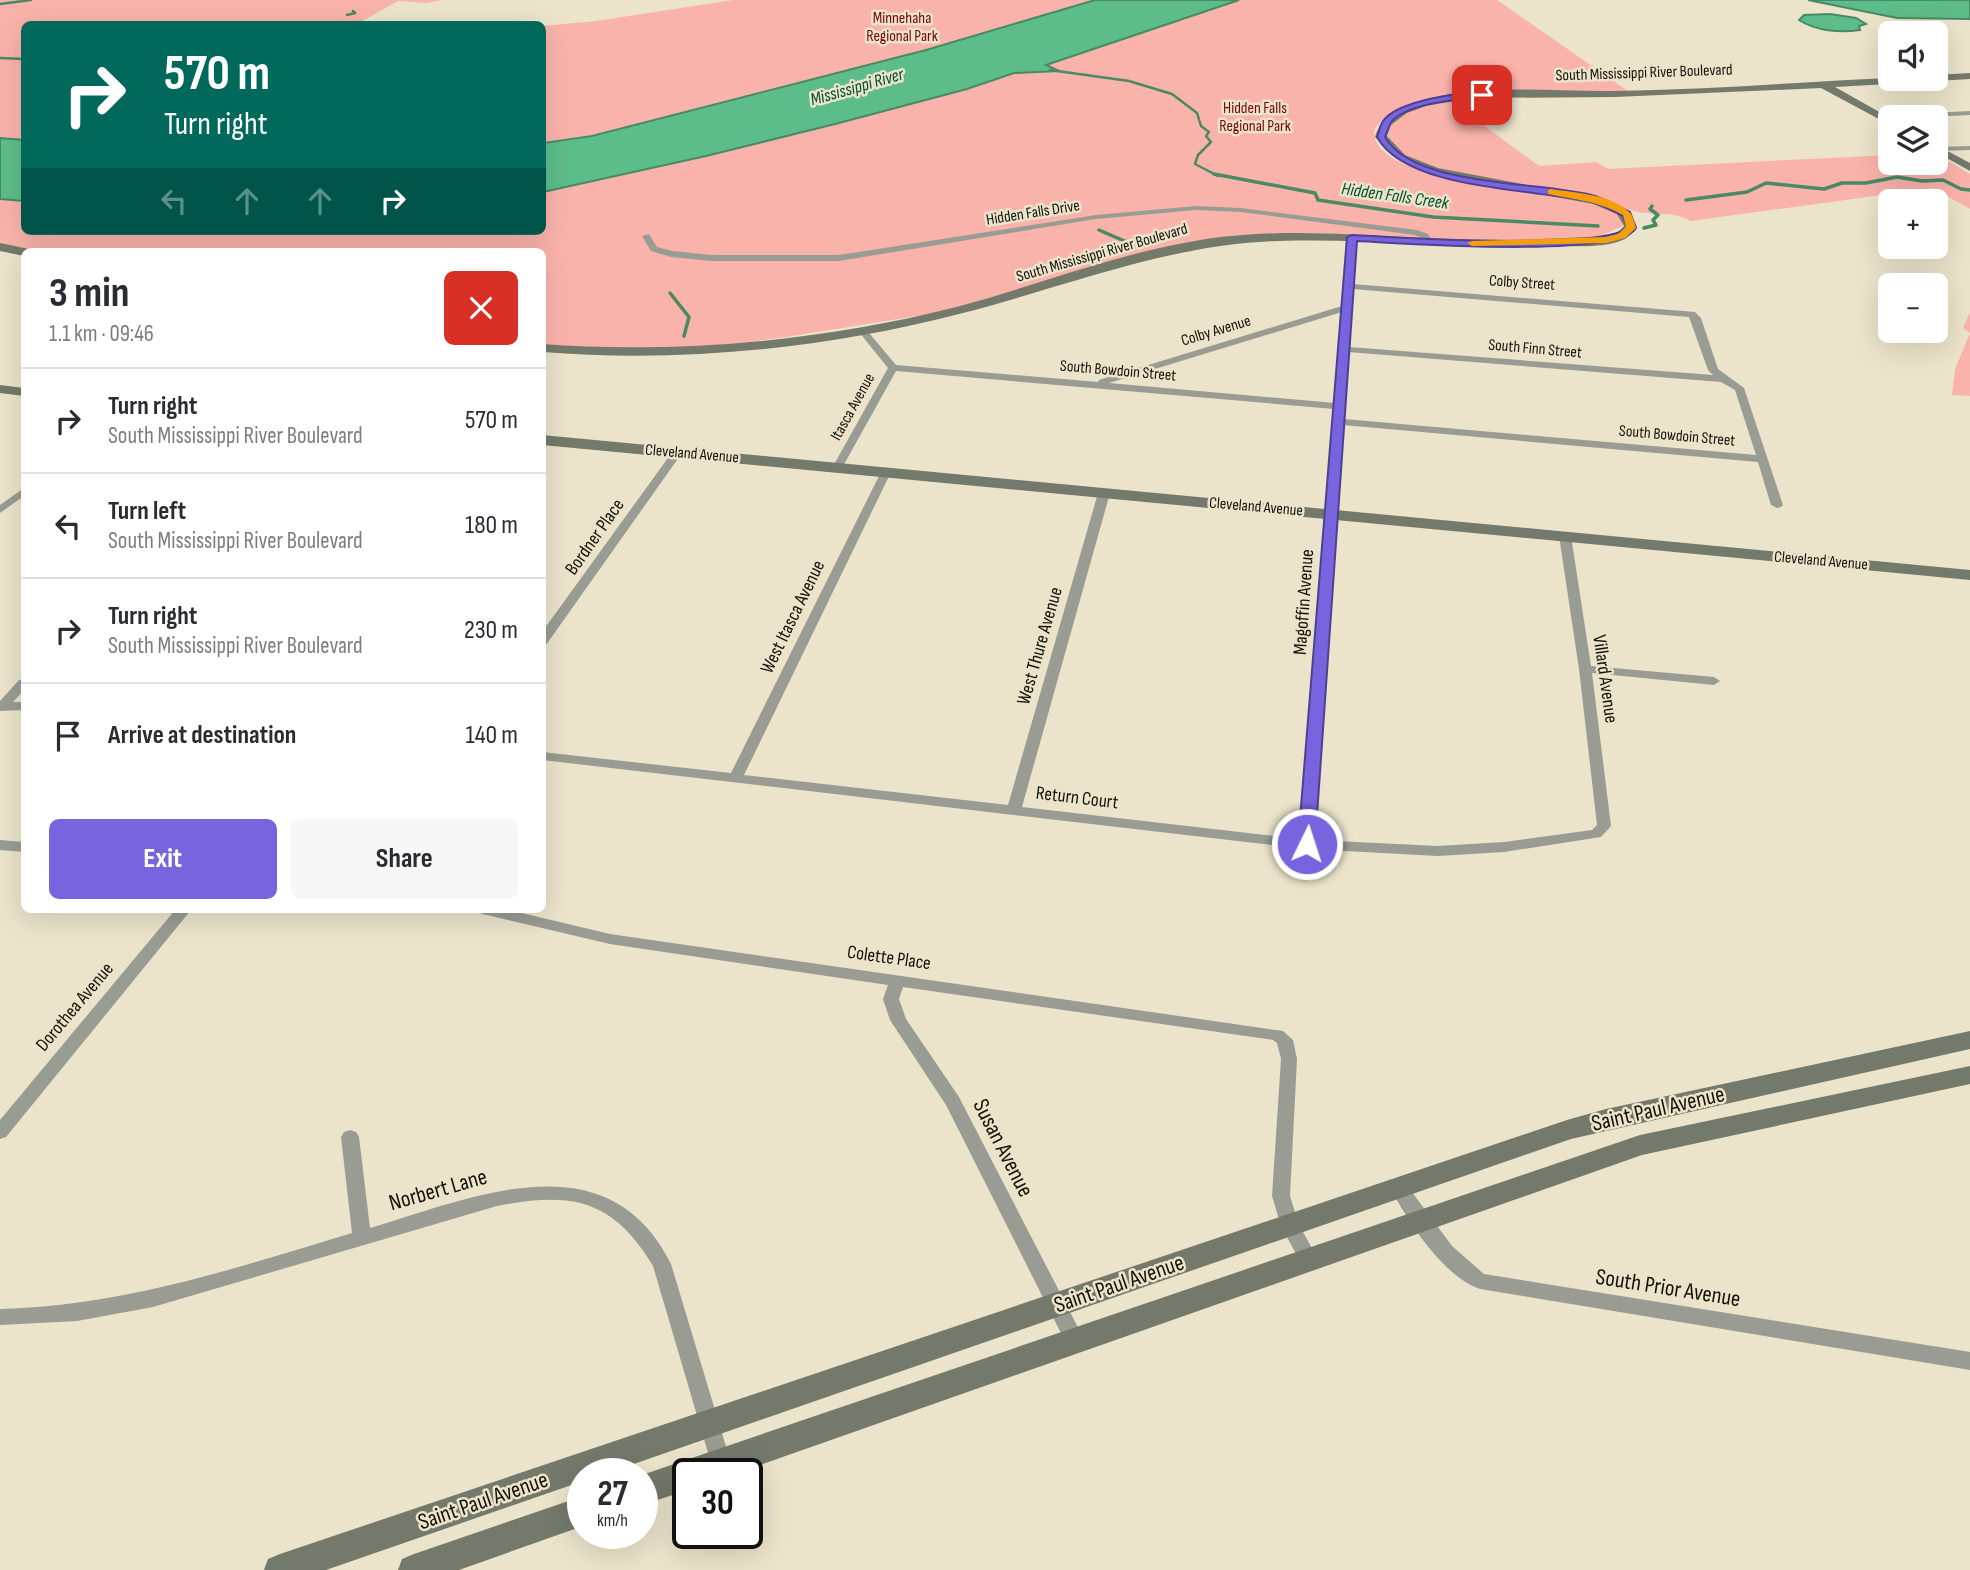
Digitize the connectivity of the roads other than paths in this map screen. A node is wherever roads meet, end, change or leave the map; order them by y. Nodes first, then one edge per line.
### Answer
1 (1970, 76) edge
2 (1948, 77) edge
3 (1878, 81) edge
4 (1822, 84) junction
5 (1970, 113) edge
6 (1878, 114) edge
7 (1948, 115) edge
8 (1948, 148) edge
9 (1970, 148) edge
10 (1948, 155) edge
11 (1970, 168) edge
12 (646, 236) dead end
13 (1352, 237) junction
14 (1429, 242) junction
15 (0, 247) edge
16 (21, 251) edge
17 (1349, 286) junction
18 (1346, 308) junction
19 (862, 330) junction
20 (546, 348) edge
21 (1343, 349) junction
22 (893, 368) junction
23 (1723, 379) junction
24 (1095, 385) junction
25 (0, 389) edge
26 (21, 392) edge
27 (1340, 406) junction
28 (1339, 422) junction
29 (546, 440) edge
30 (677, 453) junction
31 (1762, 459) junction
32 (837, 468) junction
33 (886, 472) junction
34 (21, 493) edge
35 (1104, 493) junction
36 (1777, 505) dead end
37 (0, 510) edge
38 (1333, 514) junction
39 (1565, 536) junction
40 (1967, 574) edge
41 (546, 636) edge
42 (1585, 669) junction
43 (1714, 681) dead end
44 (21, 686) edge
45 (21, 706) edge
46 (1, 707) edge
47 (546, 756) edge
48 (735, 779) junction
49 (1014, 810) junction
50 (1604, 826) joint
51 (1307, 844) junction
52 (0, 845) edge
53 (21, 847) edge
54 (181, 913) edge
55 (501, 913) edge
56 (898, 980) junction
57 (1970, 1040) edge
58 (1970, 1074) edge
59 (0, 1132) edge
60 (350, 1137) dead end
61 (1400, 1189) junction
62 (1422, 1220) junction
63 (1290, 1226) junction
64 (362, 1237) junction
65 (1309, 1259) junction
66 (1056, 1305) junction
67 (0, 1317) edge
68 (1075, 1341) junction
69 (1970, 1361) edge
70 (708, 1425) junction
71 (718, 1458) edge
72 (735, 1458) edge
73 (567, 1517) edge
74 (280, 1570) edge
75 (414, 1570) edge

1 - 2 street
3 - 4 street, South Mississippi River Boulevard
4 - 6 street
4 - 14 street, South Mississippi River Boulevard
5 - 7 street
8 - 9 street
10 - 11 street
12 - 14 street, Hidden Falls Drive
13 - 14 street, South Mississippi River Boulevard
13 - 17 street, Magoffin Avenue
13 - 19 street, South Mississippi River Boulevard
15 - 16 street
17 - 18 street, Magoffin Avenue
17 - 23 street, Colby Street
18 - 21 street, Magoffin Avenue
18 - 24 street, Colby Avenue
19 - 20 street, South Mississippi River Boulevard
19 - 22 street, Itasca Avenue
21 - 23 street, South Finn Street
21 - 27 street, Magoffin Avenue
22 - 24 street, South Bowdoin Street
22 - 32 street, Itasca Avenue
23 - 31 street
24 - 27 street, South Bowdoin Street
25 - 26 street
27 - 28 street, Magoffin Avenue
28 - 31 street, South Bowdoin Street
28 - 38 street, Magoffin Avenue
29 - 30 street, Cleveland Avenue
30 - 32 street, Cleveland Avenue
30 - 41 street, Bordner Place
31 - 36 street
32 - 33 street, Cleveland Avenue
33 - 35 street, Cleveland Avenue
33 - 48 street, West Itasca Avenue
34 - 37 street
35 - 38 street, Cleveland Avenue
35 - 49 street, West Thure Avenue
38 - 39 street, Cleveland Avenue
38 - 51 street, Magoffin Avenue
39 - 40 street, Cleveland Avenue
39 - 42 street, Villard Avenue
42 - 43 street
42 - 50 street, Villard Avenue
44 - 46 street
45 - 46 street
47 - 48 street, Return Court
48 - 49 street, Return Court
49 - 51 street, Return Court
50 - 51 street, Return Court
52 - 53 street
54 - 59 street, Dorothea Avenue
55 - 56 street, Colette Place
56 - 63 street, Colette Place
56 - 66 street, Susan Avenue
57 - 61 street, Saint Paul Avenue
58 - 62 street, Saint Paul Avenue
60 - 64 street
61 - 62 street, South Prior Avenue
61 - 63 street, Saint Paul Avenue
62 - 65 street, Saint Paul Avenue
62 - 69 street, South Prior Avenue
63 - 65 street
63 - 66 street, Saint Paul Avenue
64 - 67 street, Norbert Lane
64 - 70 street, Norbert Lane
65 - 68 street, Saint Paul Avenue
66 - 68 street, Susan Avenue
66 - 70 street, Saint Paul Avenue
68 - 72 street, Saint Paul Avenue
70 - 71 street, Norbert Lane
70 - 74 street, Saint Paul Avenue
73 - 75 street, Saint Paul Avenue

